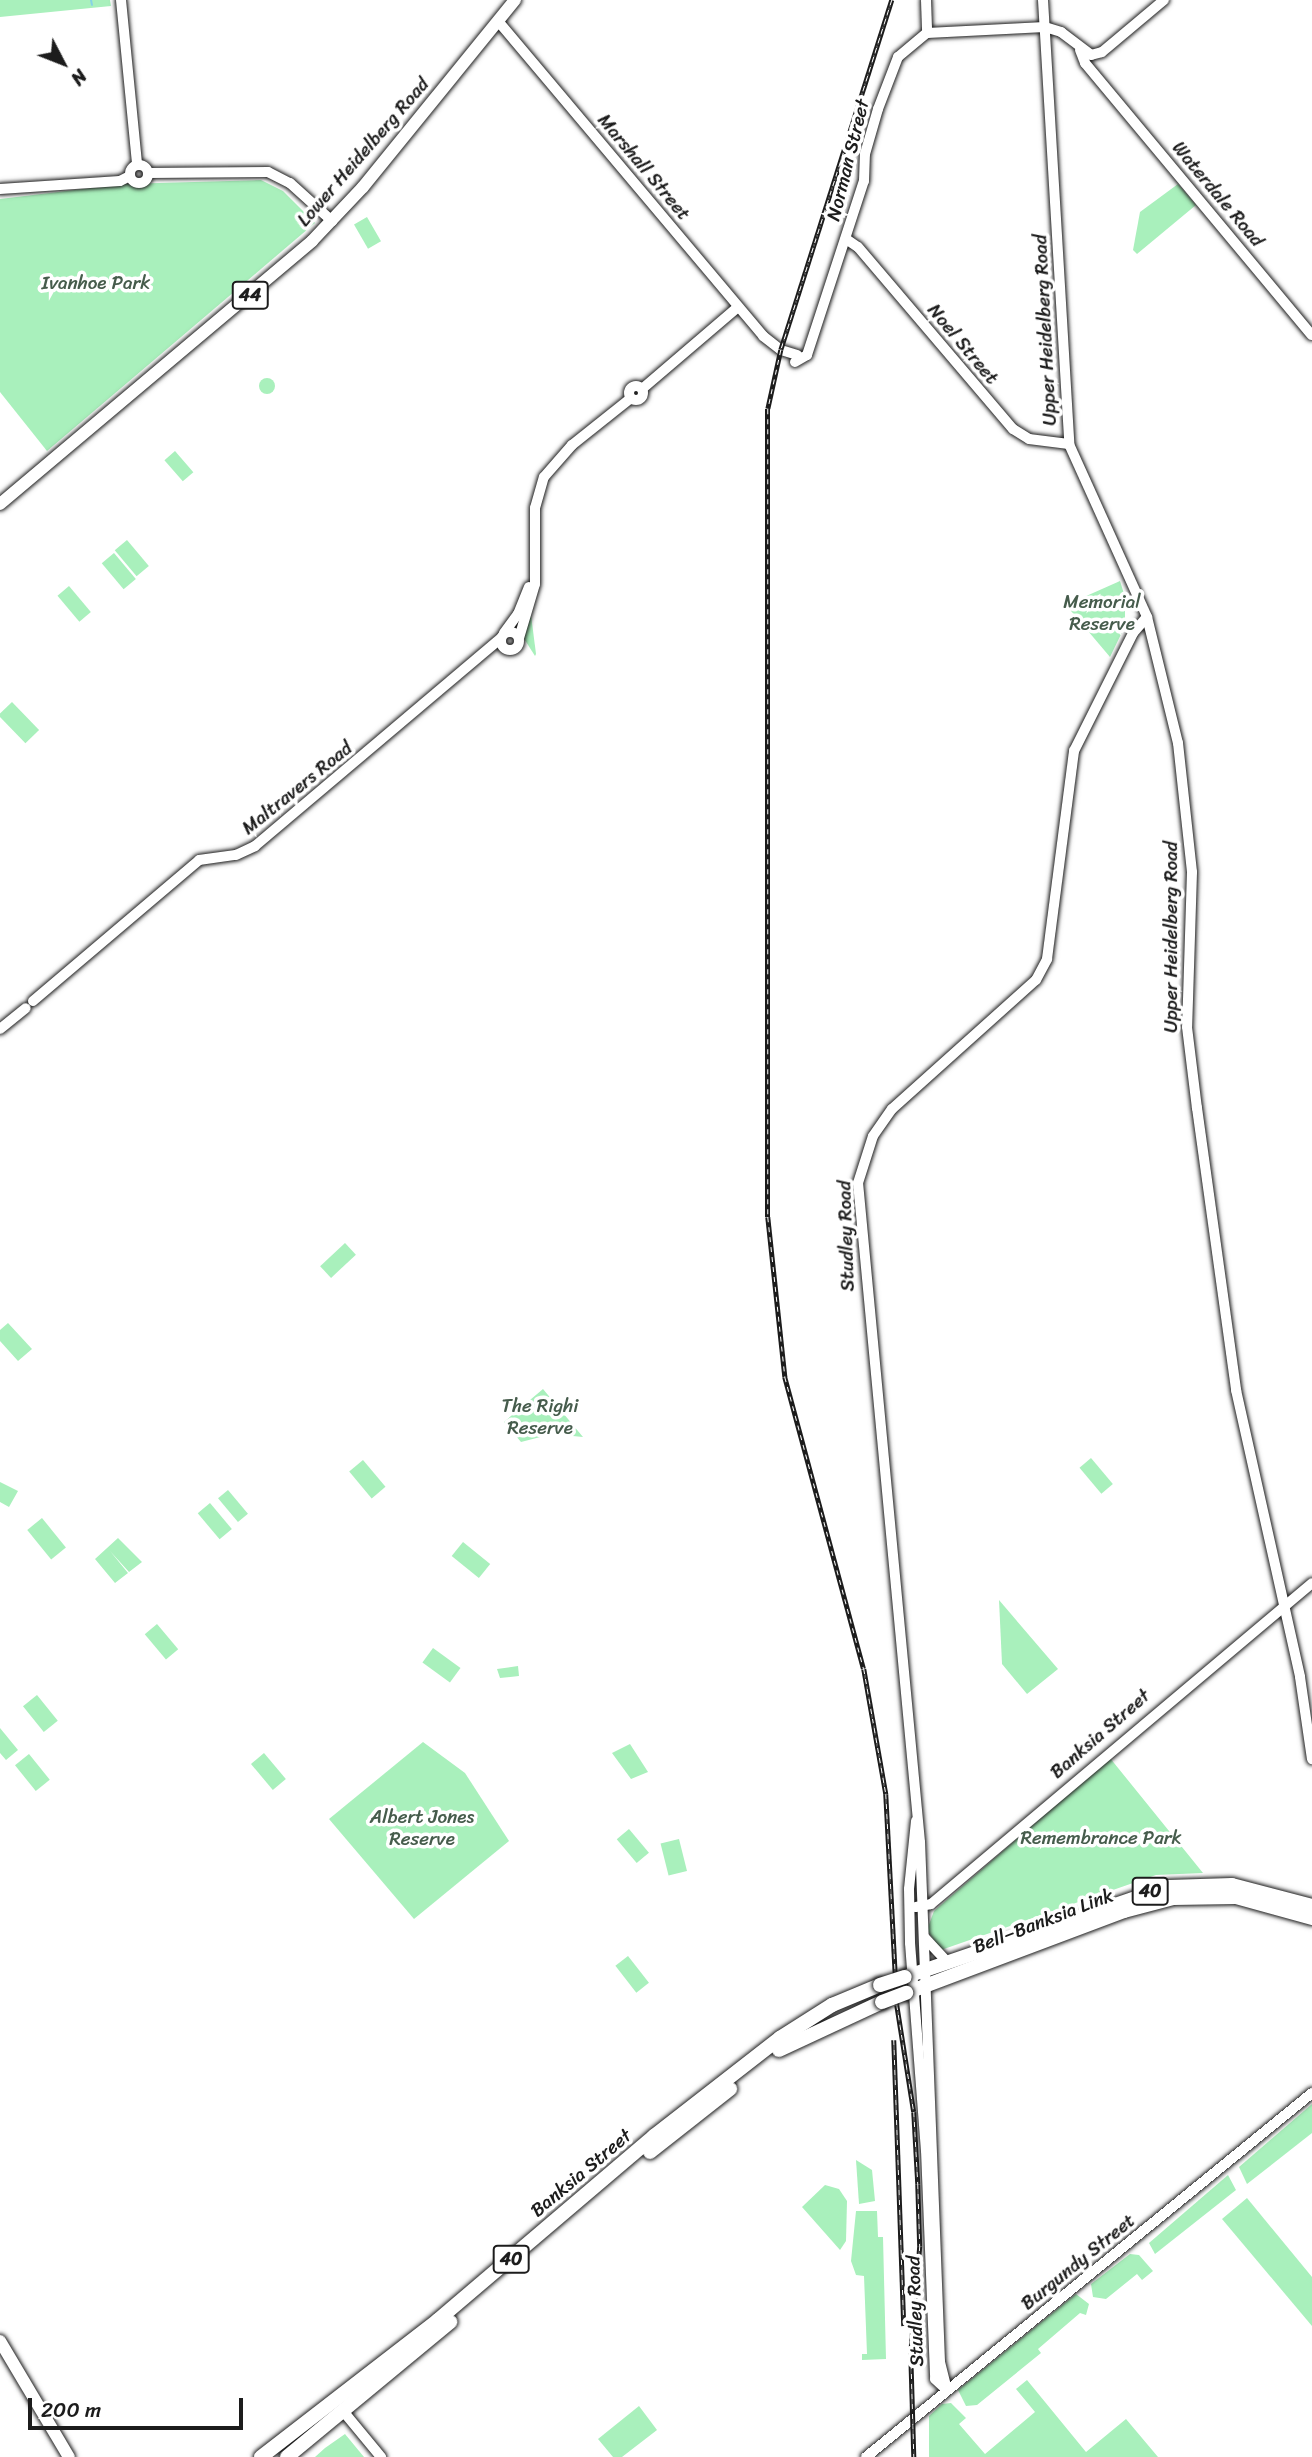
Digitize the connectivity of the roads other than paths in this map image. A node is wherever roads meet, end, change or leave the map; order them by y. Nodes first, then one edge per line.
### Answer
1 (121, 0) edge
2 (515, 0) edge
3 (926, 0) edge
4 (1043, 0) edge
5 (1164, 0) edge
6 (498, 20) junction
7 (1045, 27) junction
8 (926, 33) junction
9 (1080, 50) junction
10 (1102, 52) junction
11 (1097, 77) junction
12 (138, 164) junction
13 (148, 173) junction
14 (130, 176) junction
15 (0, 189) edge
16 (332, 221) junction
17 (846, 239) junction
18 (738, 307) junction
19 (1312, 335) edge
20 (798, 359) joint
21 (1069, 444) junction
22 (0, 505) edge
23 (534, 570) junction
24 (1147, 617) junction
25 (502, 636) junction
26 (519, 638) junction
27 (508, 650) junction
28 (477, 662) junction
29 (0, 1029) edge
30 (1312, 1583) edge
31 (1282, 1608) junction
32 (1312, 1759) edge
33 (1312, 1906) edge
34 (916, 1907) junction
35 (1312, 1918) edge
36 (924, 1937) junction
37 (946, 1961) junction
38 (914, 1973) junction
39 (917, 1988) junction
40 (922, 2029) junction
41 (1312, 2093) edge
42 (0, 2341) edge
43 (947, 2390) junction
44 (337, 2406) junction
45 (63, 2444) junction
46 (69, 2457) edge
47 (75, 2457) edge
48 (261, 2457) edge
49 (287, 2457) edge
50 (382, 2457) edge
51 (866, 2457) edge

1 - 12 street
2 - 6 main road, Lower Heidelberg Road / 44
3 - 8 street
4 - 7 main road, Upper Heidelberg Road
5 - 10 main road
6 - 16 main road, Lower Heidelberg Road / 44
6 - 18 street, Marshall Street
7 - 8 street
7 - 9 main road, Waterdale Road
7 - 21 main road, Upper Heidelberg Road
8 - 17 street, Norman Street
9 - 10 main road
9 - 11 street, Waterdale Road
10 - 11 street
11 - 19 street, Waterdale Road
12 - 13 street
12 - 14 street
13 - 14 street
13 - 16 street
14 - 15 street
16 - 22 main road, Lower Heidelberg Road / 44
17 - 20 street, Norman Street
17 - 21 street, Noel Street
18 - 20 street, Marshall Street
18 - 23 street, Maltravers Road
21 - 24 main road, Upper Heidelberg Road
23 - 25 street, Maltravers Road
23 - 26 street, Maltravers Road
24 - 31 main road, Upper Heidelberg Road
24 - 34 street, Studley Road
25 - 26 street
25 - 27 street
25 - 28 street, Maltravers Road
26 - 27 street
27 - 28 street, Maltravers Road
28 - 29 street, Maltravers Road
30 - 31 street, Banksia Street
31 - 32 main road, Upper Heidelberg Road
31 - 34 street, Banksia Street
33 - 37 highway, Bell–Banksia Link / 40
34 - 36 street, Studley Road
34 - 38 street, Studley Road
35 - 39 highway, Bell–Banksia Link / 40
36 - 37 street
36 - 38 street, Studley Road
37 - 38 highway, Bell–Banksia Link / 40
38 - 39 street, Studley Road
38 - 44 highway, Banksia Street / 40, bridge
39 - 40 street, Studley Road
39 - 44 highway, Banksia Street / 40, bridge
40 - 43 street, Studley Road
40 - 43 street, Studley Road
41 - 43 main road, Burgundy Street
42 - 45 main road
43 - 51 main road, Burgundy Street
44 - 48 highway, Banksia Street / 40
44 - 49 highway, Banksia Street / 40
44 - 50 street
45 - 46 main road
45 - 47 main road

